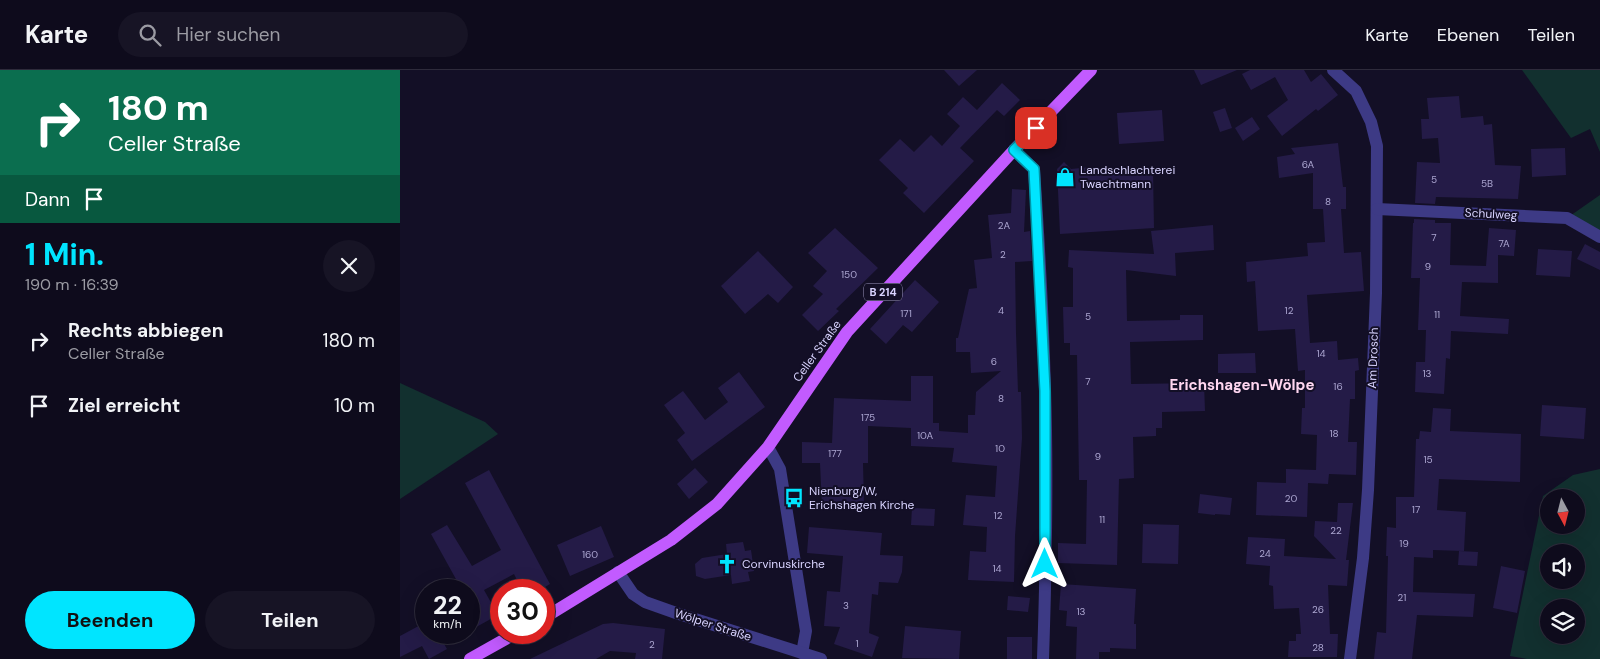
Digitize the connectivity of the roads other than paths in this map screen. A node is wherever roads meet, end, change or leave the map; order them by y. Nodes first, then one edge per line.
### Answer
1 (1091, 70) edge
2 (1333, 70) edge
3 (1014, 150) junction
4 (1377, 209) junction
5 (1600, 237) edge
6 (768, 447) junction
7 (618, 572) junction
8 (555, 611) edge
9 (497, 644) edge
10 (802, 653) junction
11 (470, 659) edge
12 (821, 659) edge
13 (1043, 659) edge
14 (1350, 659) edge

1 - 3 main road, Celler Straße / B 214
2 - 4 street, Am Drosch
3 - 6 main road, Celler Straße / B 214
3 - 13 street
4 - 5 street, Schulweg
4 - 14 street, Am Drosch
6 - 7 main road, Celler Straße / B 214
6 - 10 street
7 - 8 main road, Celler Straße / B 214
7 - 10 street, Wölper Straße
9 - 11 main road
10 - 12 street, Wölper Straße

